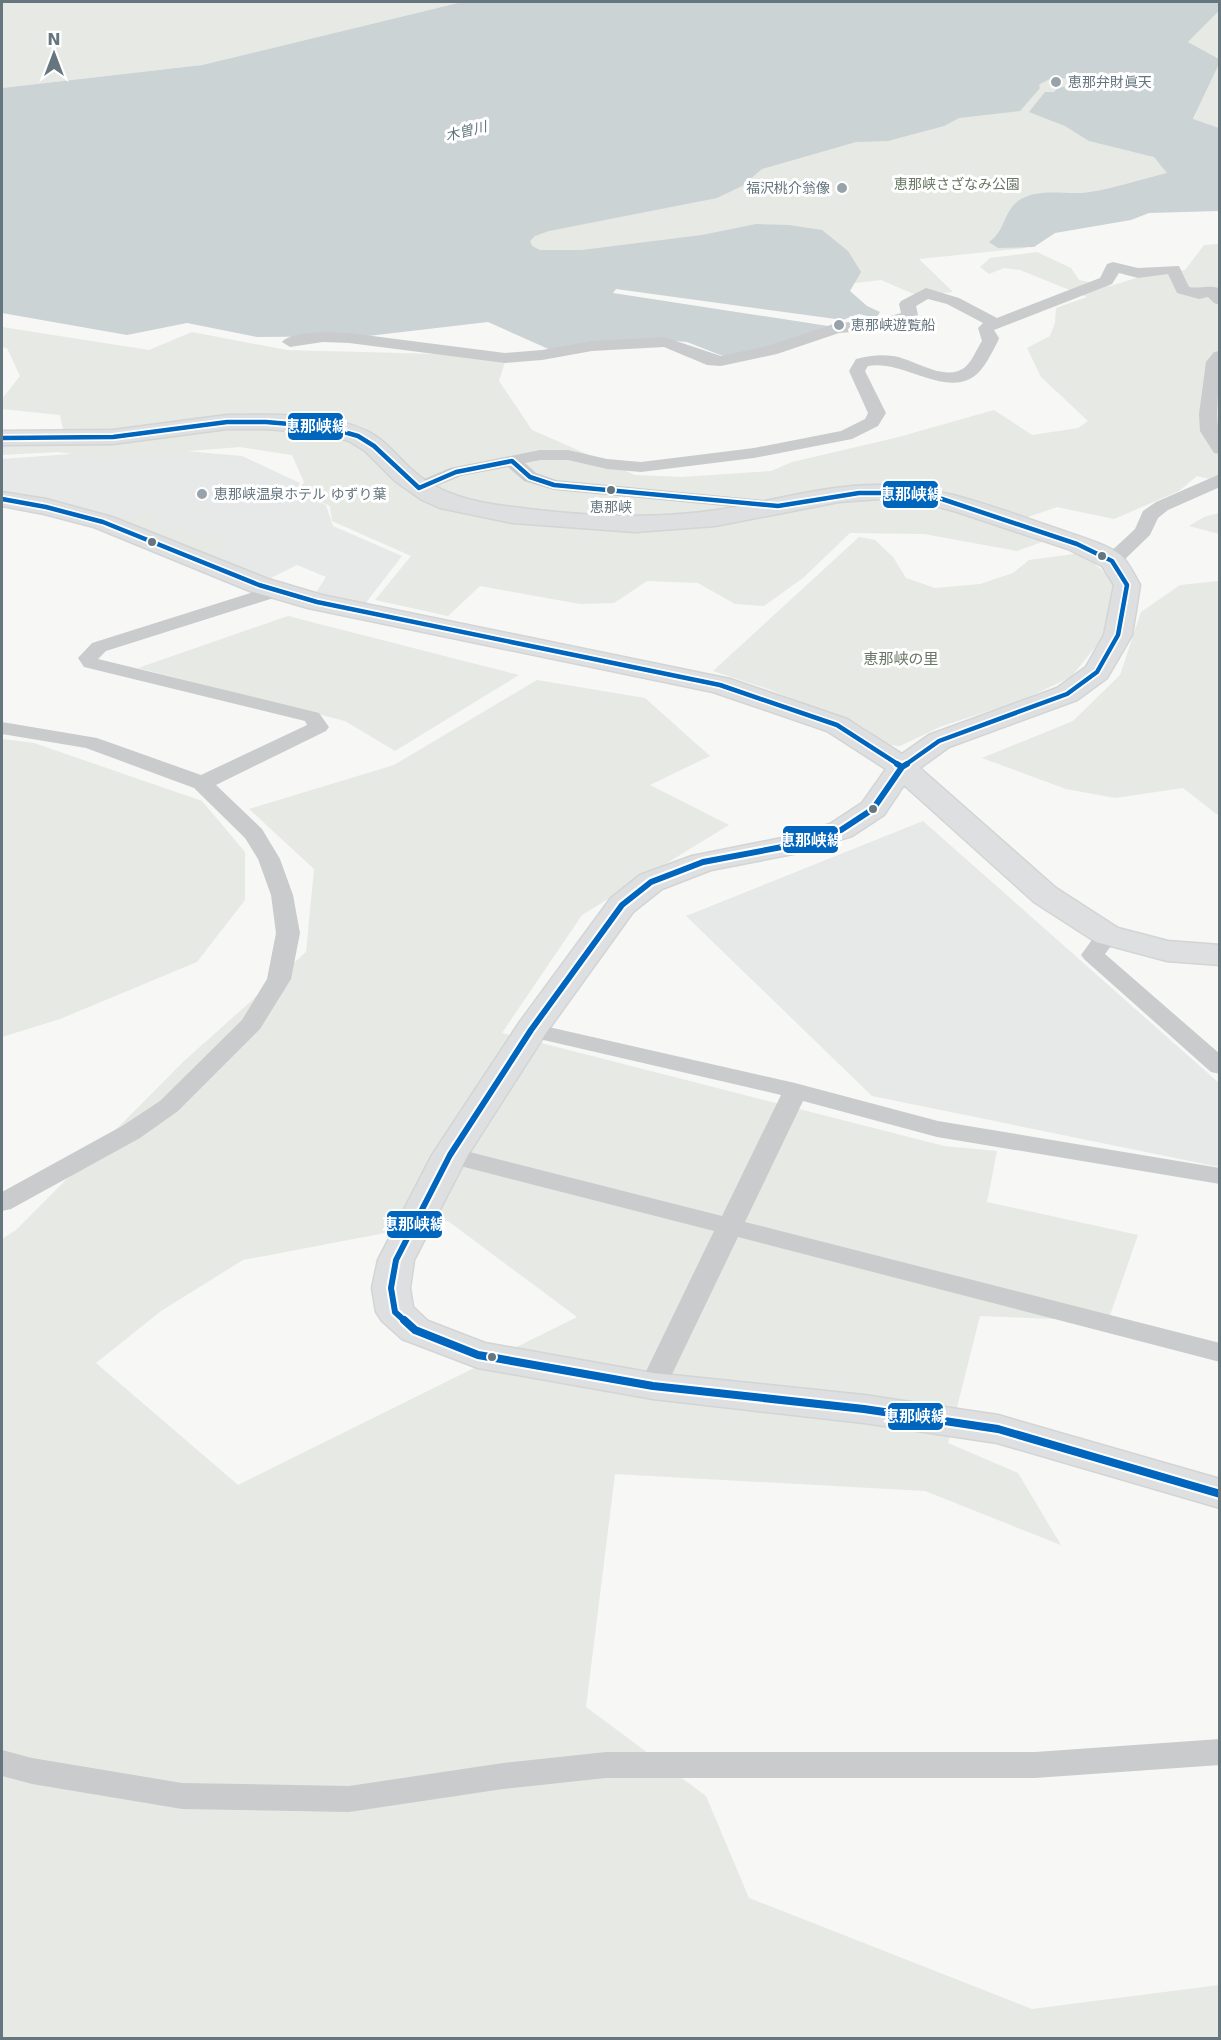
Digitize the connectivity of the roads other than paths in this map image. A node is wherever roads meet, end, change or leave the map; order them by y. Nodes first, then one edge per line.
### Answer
1 (1220, 300) edge
2 (996, 324) junction
3 (290, 342) dead end
4 (1220, 357) edge
5 (2, 438) edge
6 (1220, 449) edge
7 (512, 461) junction
8 (1220, 479) edge
9 (419, 488) junction
10 (2, 499) edge
11 (778, 506) junction
12 (1112, 561) junction
13 (276, 591) junction
14 (2, 728) edge
15 (902, 767) junction
16 (202, 783) junction
17 (1107, 935) junction
18 (1220, 955) edge
19 (531, 1030) junction
20 (1220, 1067) edge
21 (795, 1091) junction
22 (450, 1155) junction
23 (1220, 1176) edge
24 (2, 1203) edge
25 (730, 1227) junction
26 (1220, 1353) edge
27 (653, 1386) junction
28 (1220, 1494) edge
29 (1220, 1752) edge
30 (2, 1763) edge

1 - 2 street
2 - 3 street
2 - 7 street
4 - 6 street
5 - 9 street
7 - 9 street
7 - 11 street
8 - 12 street
9 - 11 street
10 - 13 street
11 - 12 street
12 - 15 street
13 - 15 street
13 - 16 street
14 - 16 street
15 - 17 street
15 - 19 street
16 - 24 street
17 - 18 street
17 - 20 street
19 - 21 street
19 - 22 street
21 - 23 street
21 - 25 street
22 - 25 street
22 - 27 street
25 - 26 street
25 - 27 street
27 - 28 street
29 - 30 street

